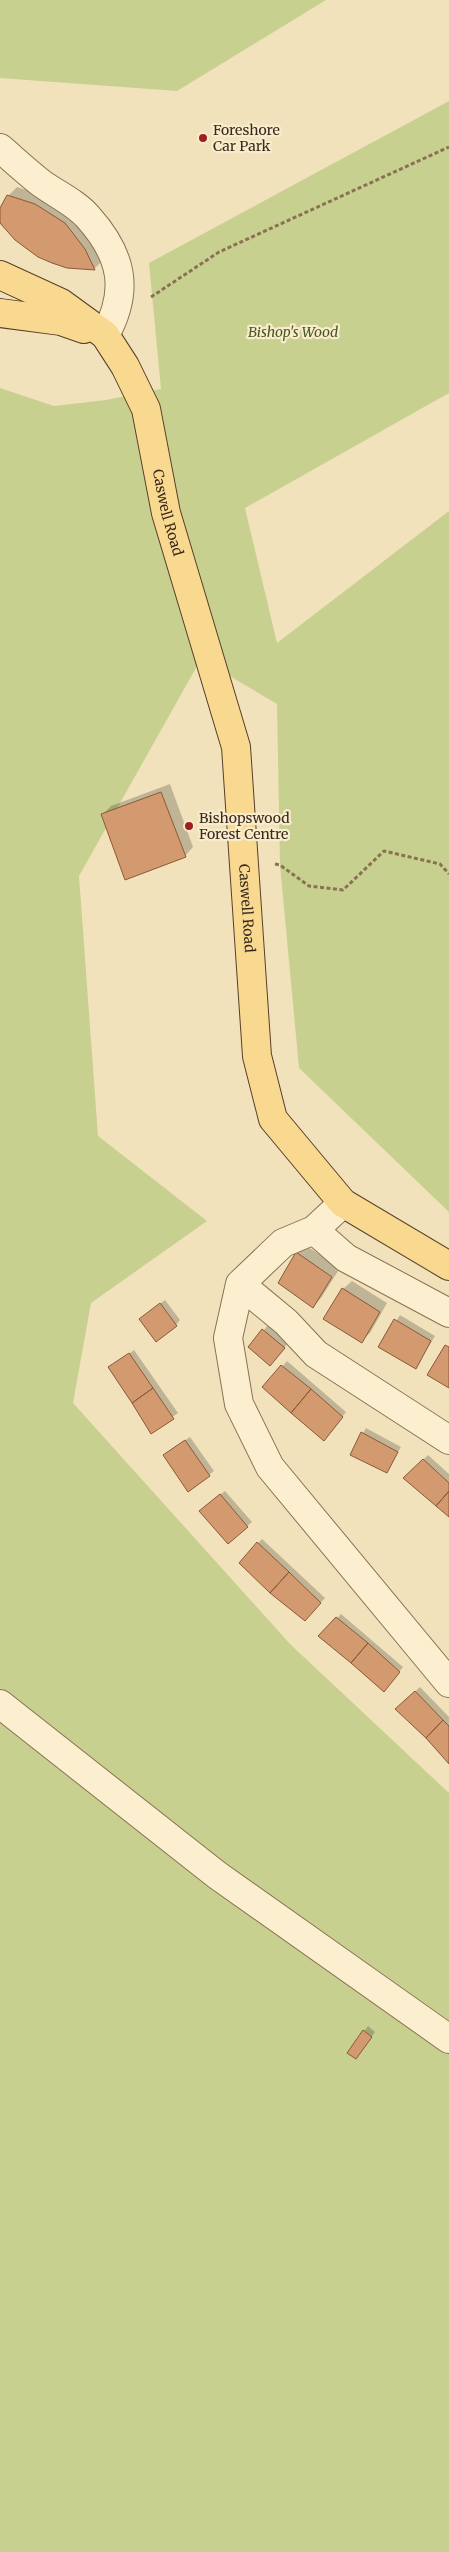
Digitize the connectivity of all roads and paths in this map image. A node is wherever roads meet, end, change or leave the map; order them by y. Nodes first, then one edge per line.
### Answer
1 (0, 148) edge
2 (449, 148) edge
3 (0, 275) edge
4 (148, 300) dead end
5 (0, 313) edge
6 (105, 335) junction
7 (280, 865) dead end
8 (449, 874) edge
9 (344, 1203) junction
10 (314, 1230) junction
11 (449, 1266) edge
12 (240, 1284) junction
13 (449, 1313) edge
14 (449, 1440) edge
15 (449, 1683) edge
16 (0, 1704) edge
17 (449, 2039) edge

1 - 6 lane
2 - 4 path
3 - 6 main road, Caswell Road
5 - 6 main road
6 - 9 main road, Caswell Road
7 - 8 path
9 - 10 lane
9 - 11 main road, Caswell Road
10 - 12 lane
10 - 13 lane
12 - 14 lane
12 - 15 lane
16 - 17 lane

